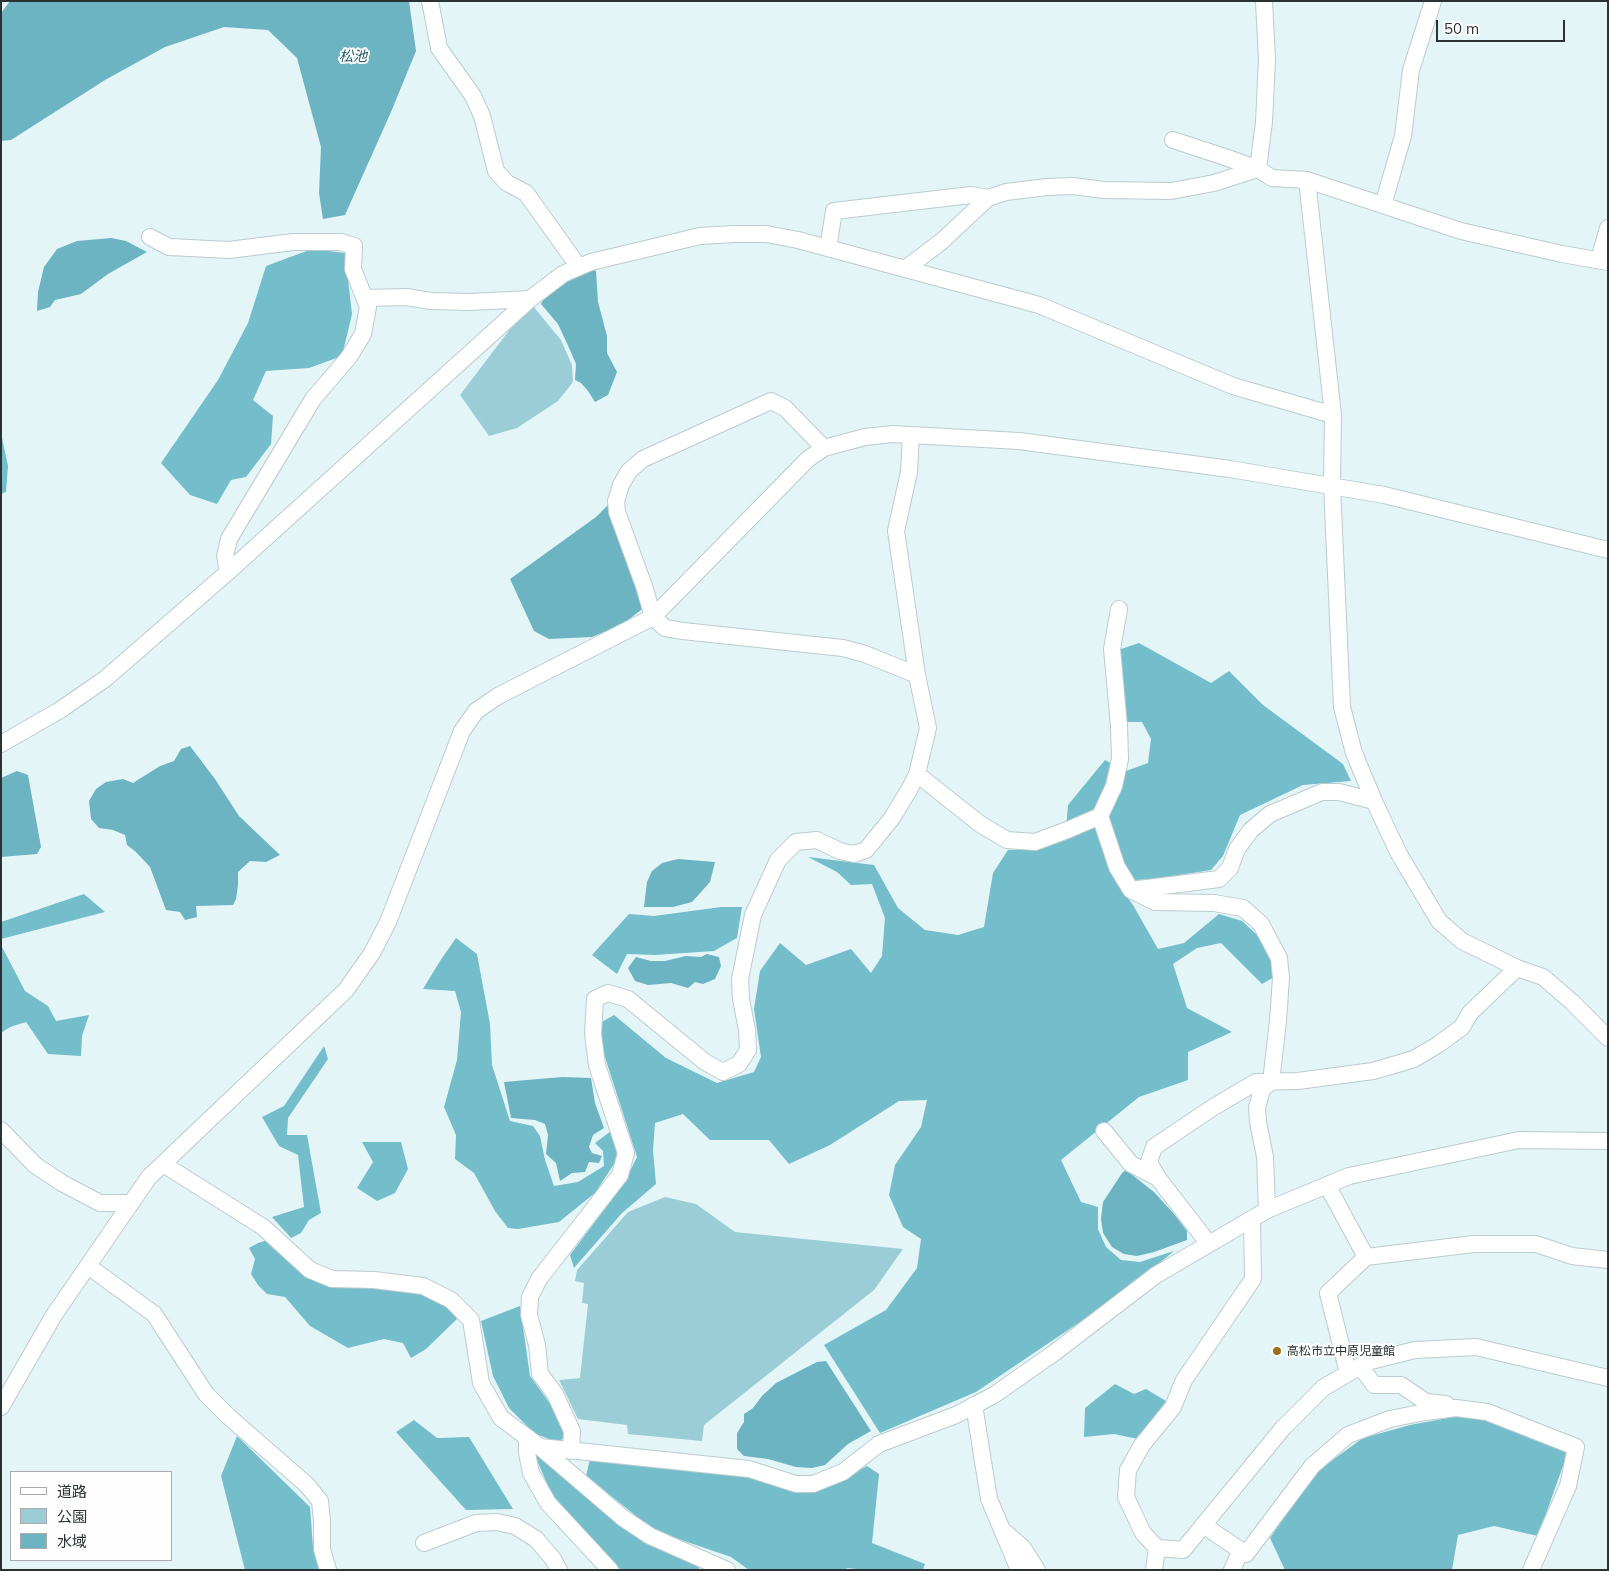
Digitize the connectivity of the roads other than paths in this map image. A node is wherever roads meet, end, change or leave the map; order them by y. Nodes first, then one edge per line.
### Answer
1 (430, 1) edge
2 (1264, 1) edge
3 (1433, 1) edge
4 (1173, 140) dead end
5 (1258, 169) junction
6 (1307, 180) junction
7 (988, 198) junction
8 (1383, 205) junction
9 (1608, 228) edge
10 (150, 238) dead end
11 (828, 248) junction
12 (1603, 261) edge
13 (576, 263) dead end
14 (905, 269) junction
15 (364, 298) junction
16 (530, 299) junction
17 (1333, 415) junction
18 (910, 435) junction
19 (824, 448) junction
20 (1332, 486) junction
21 (1608, 550) edge
22 (228, 572) junction
23 (1119, 609) dead end
24 (653, 617) junction
25 (917, 675) junction
26 (1, 744) edge
27 (916, 774) junction
28 (1374, 801) junction
29 (1100, 816) junction
30 (1131, 890) junction
31 (1517, 968) junction
32 (1608, 1038) edge
33 (1271, 1082) junction
34 (1, 1130) edge
35 (1104, 1131) dead end
36 (1608, 1141) edge
37 (163, 1164) junction
38 (1158, 1178) junction
39 (1327, 1185) junction
40 (131, 1203) junction
41 (1267, 1210) junction
42 (1252, 1218) junction
43 (1209, 1244) junction
44 (1366, 1256) junction
45 (1608, 1260) edge
46 (88, 1266) junction
47 (1354, 1370) junction
48 (1608, 1378) edge
49 (974, 1406) junction
50 (1, 1407) edge
51 (1456, 1408) junction
52 (534, 1442) junction
53 (571, 1451) junction
54 (1203, 1525) junction
55 (1002, 1530) junction
56 (424, 1543) dead end
57 (1157, 1548) junction
58 (1241, 1550) junction
59 (328, 1570) edge
60 (560, 1570) edge
61 (610, 1570) edge
62 (728, 1570) edge
63 (1018, 1570) edge
64 (1037, 1570) edge
65 (1154, 1570) edge
66 (1232, 1570) edge
67 (1531, 1570) edge

1 - 13 street
2 - 5 street
3 - 8 street
4 - 5 street
5 - 6 street
5 - 7 street
6 - 8 street
6 - 17 street
7 - 11 street
7 - 14 street
8 - 12 street
9 - 12 street
10 - 15 street
11 - 14 street
11 - 16 street
14 - 17 street
15 - 16 street
15 - 22 street
16 - 22 street
17 - 20 street
18 - 19 street
18 - 20 street
18 - 25 street
19 - 24 street
19 - 24 street
20 - 21 street
20 - 28 street
22 - 26 street
23 - 29 street
24 - 25 street
24 - 37 street
25 - 27 street
27 - 29 street
27 - 53 street
28 - 30 street
28 - 31 street
29 - 30 street
30 - 33 street
31 - 32 street
31 - 33 street
33 - 38 street
33 - 41 street
34 - 40 street
35 - 38 street
36 - 39 street
37 - 40 street
37 - 52 street
38 - 43 street
39 - 41 street
39 - 44 street
40 - 46 street
41 - 42 street
42 - 43 street
42 - 57 street
43 - 49 street
44 - 45 street
44 - 47 street
46 - 50 street
46 - 59 street
47 - 48 street
47 - 51 street
47 - 54 street
49 - 53 street
49 - 55 street
51 - 58 street
51 - 67 street
52 - 53 street
52 - 61 street
52 - 62 street
54 - 57 street
54 - 58 street
55 - 63 street
55 - 64 street
56 - 60 street
57 - 65 street
58 - 66 street

